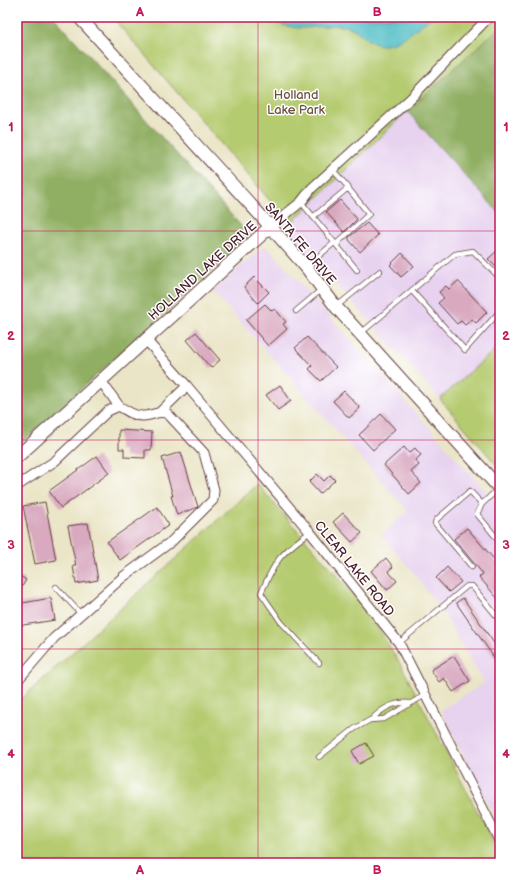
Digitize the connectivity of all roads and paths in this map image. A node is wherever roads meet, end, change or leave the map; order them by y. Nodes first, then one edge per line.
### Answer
1 (79, 17) edge
2 (489, 17) edge
3 (332, 169) junction
4 (348, 187) junction
5 (300, 202) junction
6 (313, 217) junction
7 (270, 227) junction
8 (335, 243) junction
9 (306, 268) junction
10 (357, 270) dead end
11 (380, 271) dead end
12 (500, 278) edge
13 (322, 289) junction
14 (412, 291) junction
15 (336, 307) junction
16 (296, 311) dead end
17 (500, 311) edge
18 (360, 334) junction
19 (146, 340) junction
20 (101, 381) junction
21 (187, 386) junction
22 (119, 406) junction
23 (160, 412) junction
24 (17, 457) edge
25 (17, 486) edge
26 (499, 489) edge
27 (482, 504) junction
28 (310, 532) junction
29 (500, 542) edge
30 (472, 567) dead end
31 (56, 587) dead end
32 (81, 614) junction
33 (500, 620) edge
34 (399, 643) junction
35 (319, 663) dead end
36 (17, 681) edge
37 (425, 695) junction
38 (410, 703) junction
39 (371, 720) junction
40 (319, 756) dead end
41 (500, 842) edge

1 - 7 main road, SANTA FE DRIVE
2 - 3 street, HOLLAND LAKE DRIVE
3 - 4 lane
3 - 5 street, HOLLAND LAKE DRIVE
4 - 6 lane
4 - 8 lane
5 - 6 lane
5 - 7 street, HOLLAND LAKE DRIVE
6 - 8 lane
7 - 9 main road, SANTA FE DRIVE
7 - 19 main road, HOLLAND LAKE DRIVE
8 - 9 lane
8 - 10 lane
9 - 13 main road, SANTA FE DRIVE
11 - 15 lane
12 - 14 lane
13 - 15 main road, SANTA FE DRIVE
13 - 16 lane
14 - 17 lane
14 - 18 lane
15 - 18 main road, SANTA FE DRIVE
18 - 26 main road, SANTA FE DRIVE
19 - 20 main road, HOLLAND LAKE DRIVE
19 - 21 street, CLEAR LAKE ROAD
20 - 22 street
20 - 24 main road, HOLLAND LAKE DRIVE
21 - 23 street
21 - 28 street, CLEAR LAKE ROAD
22 - 23 street
22 - 25 street
23 - 32 street
26 - 27 lane
27 - 29 lane
27 - 30 lane
28 - 34 street, CLEAR LAKE ROAD
28 - 35 lane
31 - 32 lane
32 - 36 street
33 - 34 lane
34 - 37 street, CLEAR LAKE ROAD
37 - 38 lane
37 - 41 street, CLEAR LAKE ROAD
38 - 39 lane
38 - 39 lane
39 - 40 lane

